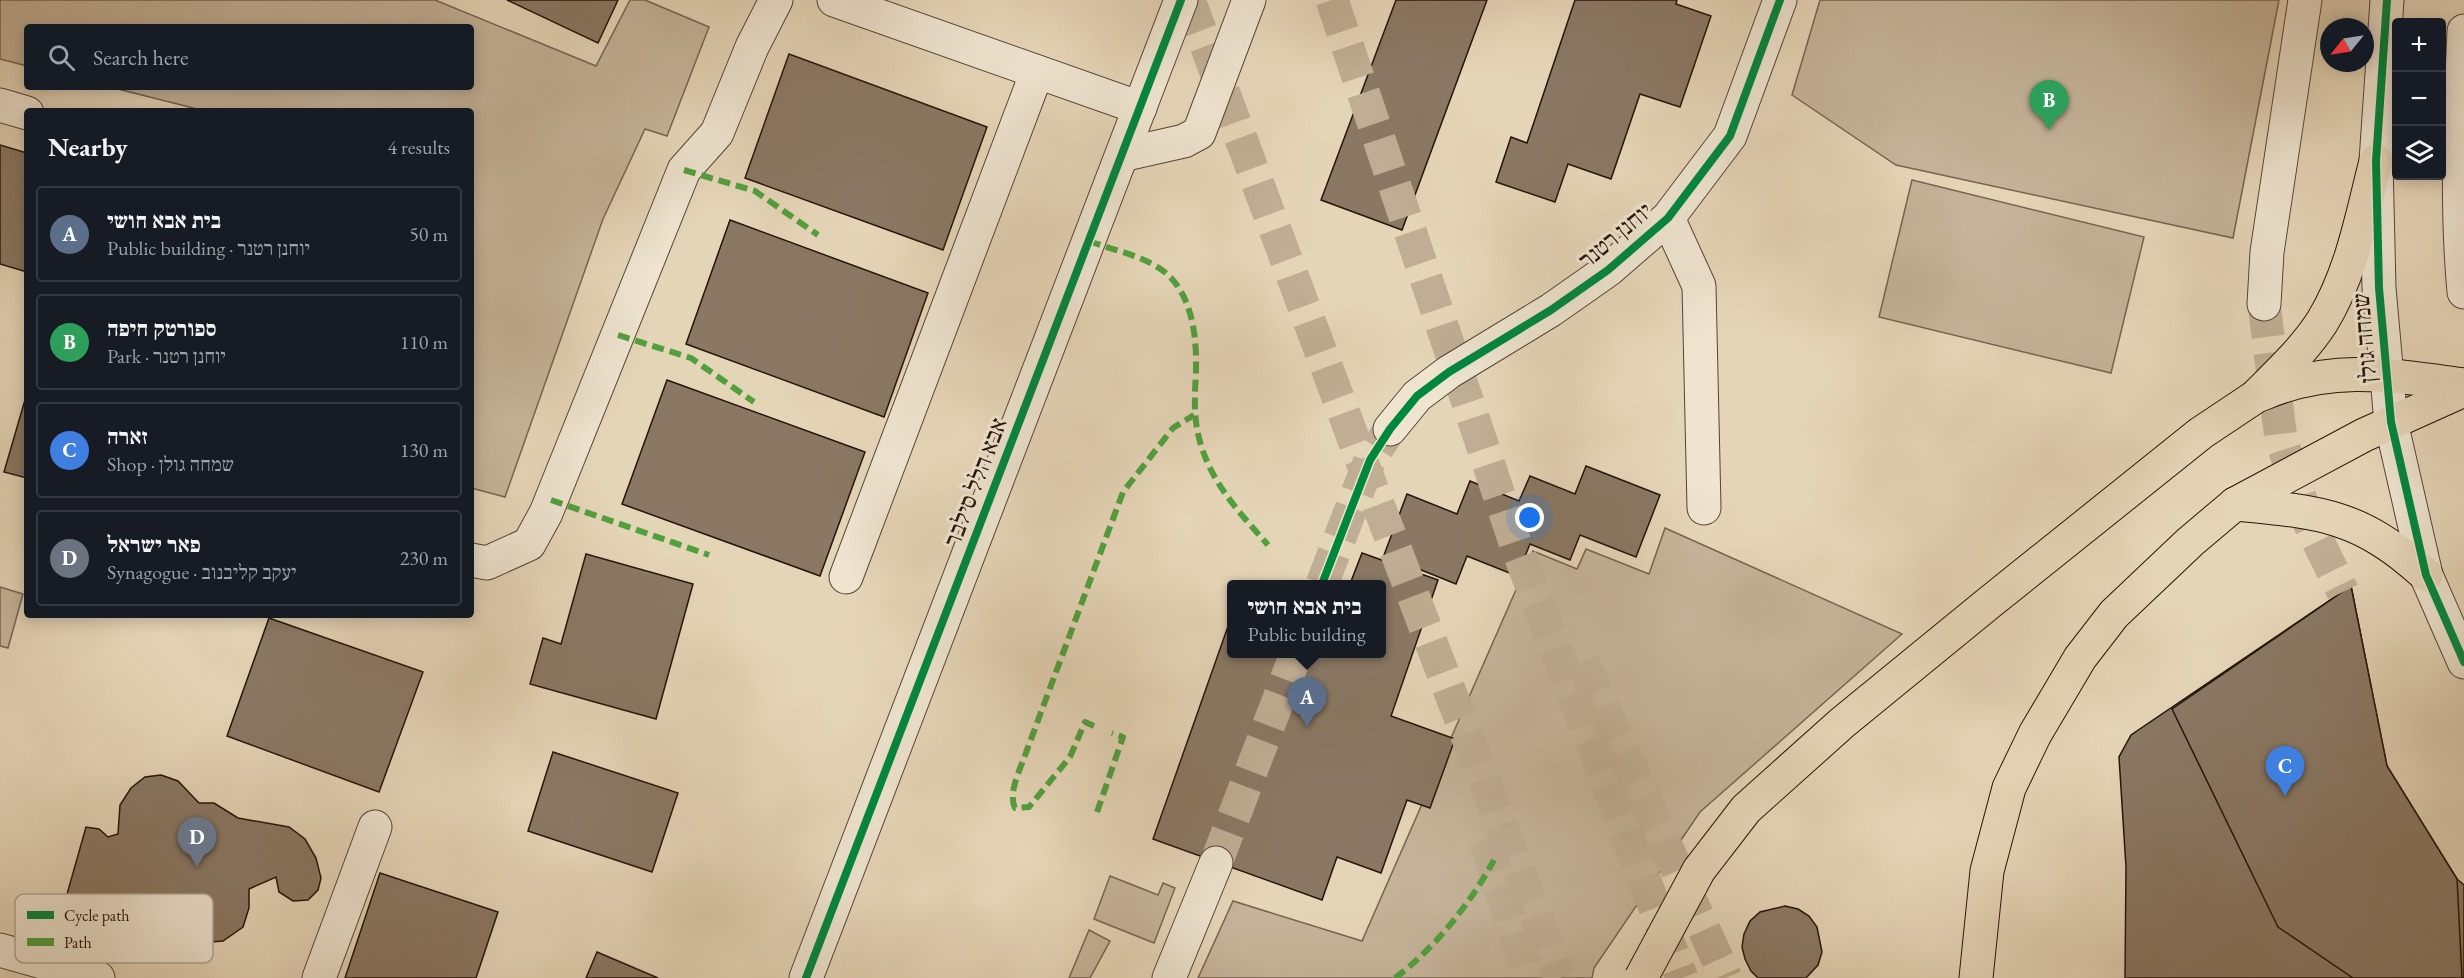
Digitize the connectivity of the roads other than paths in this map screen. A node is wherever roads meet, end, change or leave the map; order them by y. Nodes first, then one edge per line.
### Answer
1 (776, 0) edge
2 (834, 0) edge
3 (1181, 0) edge
4 (1249, 0) edge
5 (1780, 0) edge
6 (2305, 0) edge
7 (2387, 0) edge
8 (2464, 31) edge
9 (1037, 72) junction
10 (0, 105) edge
11 (1140, 108) junction
12 (24, 112) edge
13 (1122, 155) junction
14 (2376, 161) junction
15 (1668, 218) junction
16 (2464, 292) edge
17 (2264, 304) tunnel mouth
18 (2386, 374) junction
19 (2464, 385) edge
20 (2464, 390) edge
21 (2255, 398) junction
22 (2391, 422) junction
23 (1390, 429) tunnel mouth
24 (2235, 504) junction
25 (1704, 508) dead end
26 (474, 561) edge
27 (2426, 575) junction
28 (846, 577) dead end
29 (2464, 662) edge
30 (375, 827) dead end
31 (1216, 864) tunnel mouth
32 (0, 950) edge
33 (15, 954) edge
34 (46, 963) edge
35 (98, 978) edge
36 (319, 978) edge
37 (806, 978) edge
38 (1169, 978) edge
39 (1641, 978) edge
40 (1976, 978) edge

1 - 26 street
2 - 9 street
3 - 11 street, אבא הלל סילבר
4 - 13 street
5 - 15 street, יוחנן רטנר
6 - 17 street
7 - 14 street, שמחה גולן
8 - 16 street
9 - 11 street
9 - 28 street
10 - 12 street
11 - 13 street, אבא הלל סילבר
13 - 37 street, אבא הלל סילבר
14 - 18 street, שמחה גולן
14 - 21 highway
15 - 23 street, יוחנן רטנר
15 - 25 street
18 - 19 highway
18 - 21 highway
18 - 22 street, שמחה גולן
20 - 22 highway
21 - 39 highway, bridge
22 - 24 highway
22 - 27 street, שמחה גולן
24 - 27 highway
24 - 40 highway
27 - 29 street, שמחה גולן
30 - 36 street
31 - 38 street
32 - 33 street
34 - 35 street

